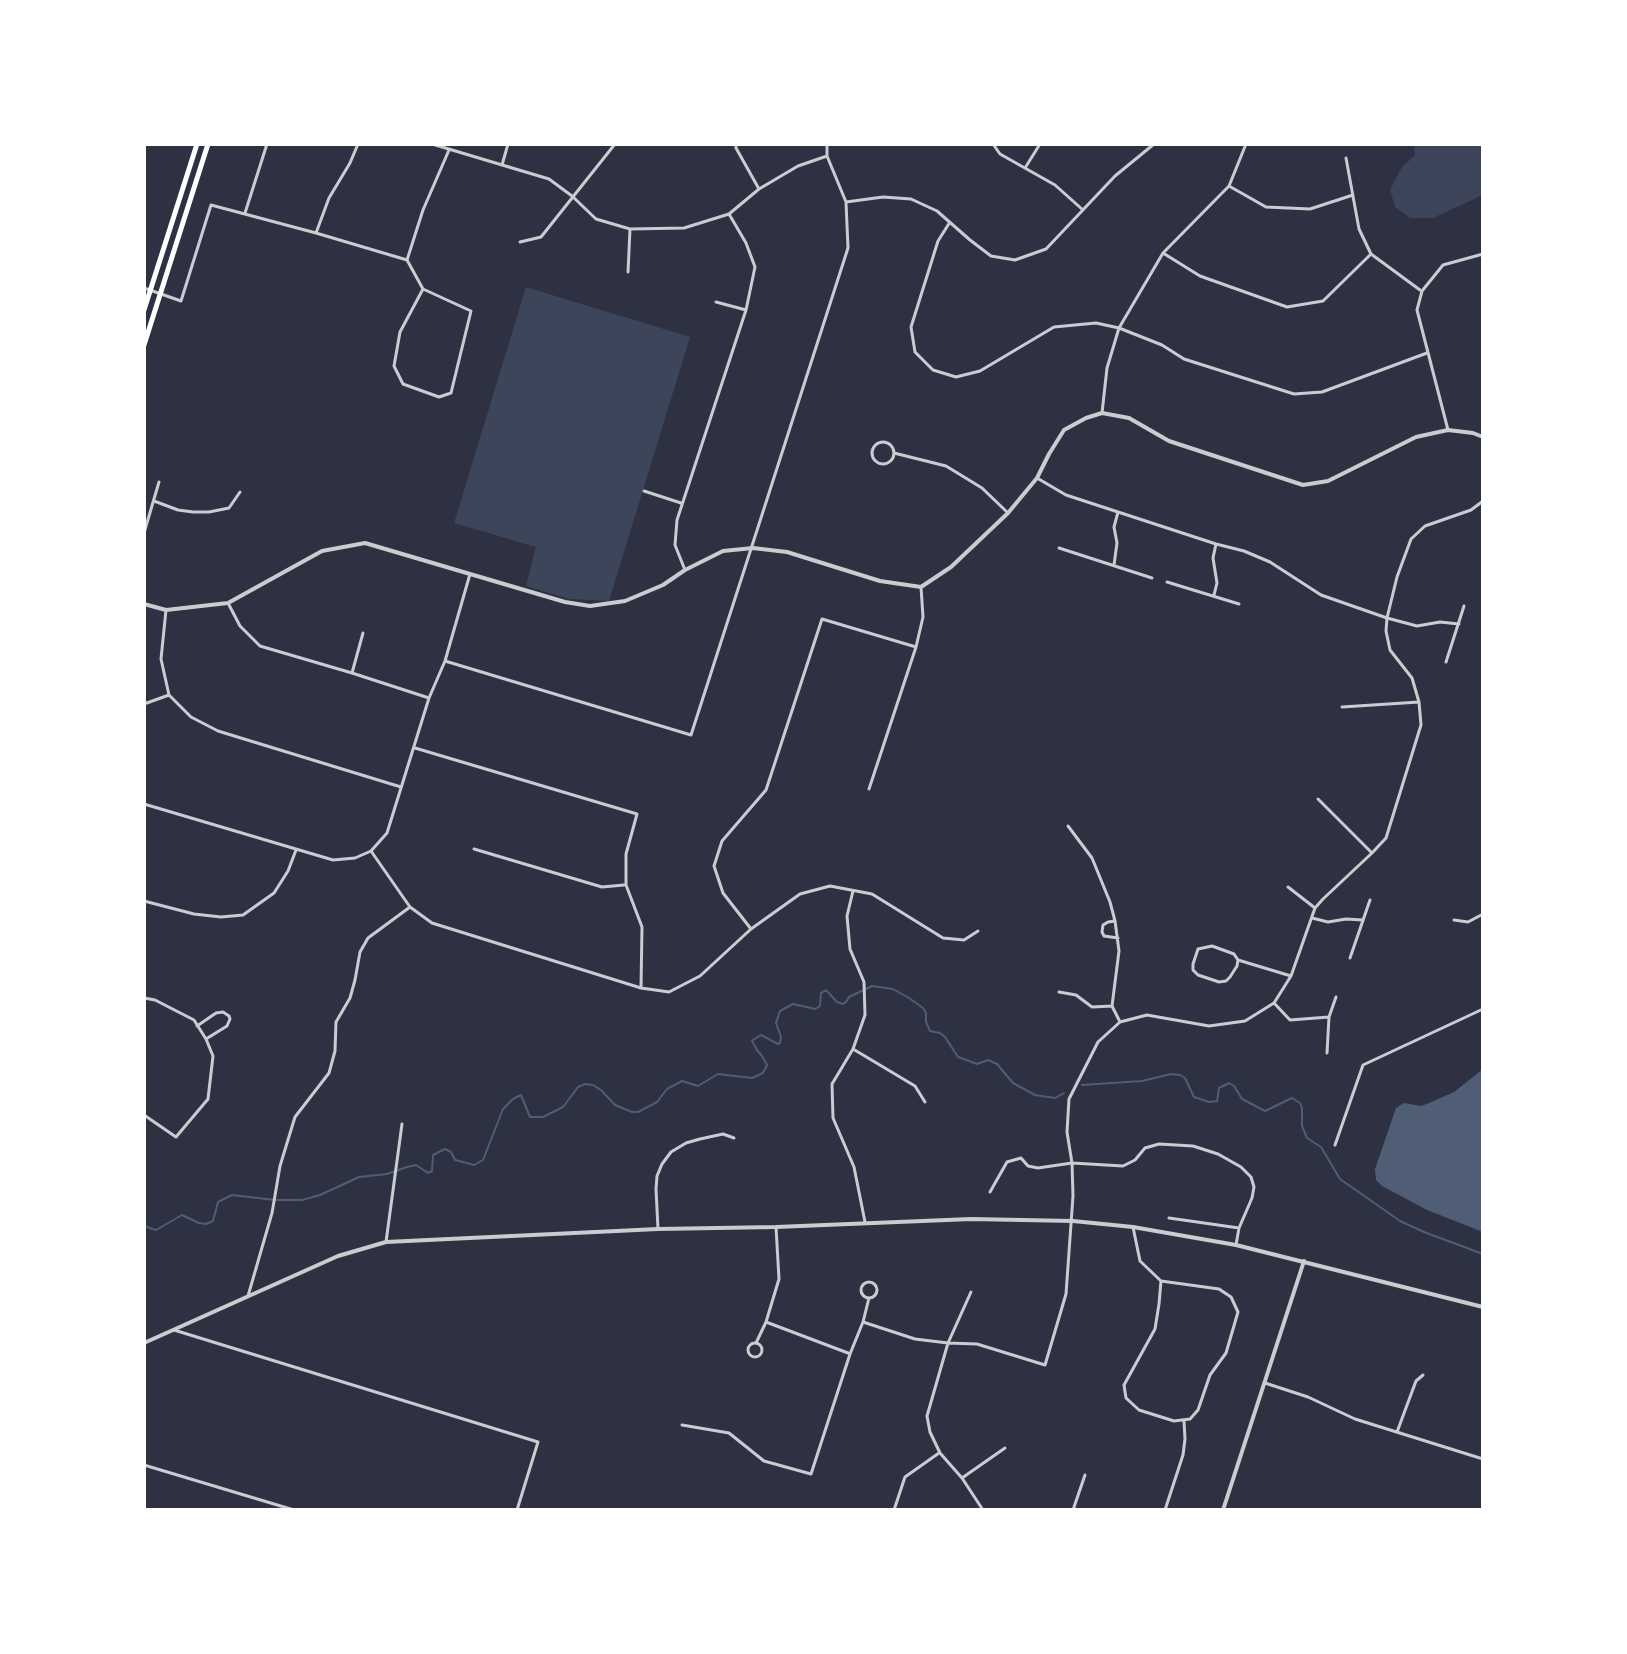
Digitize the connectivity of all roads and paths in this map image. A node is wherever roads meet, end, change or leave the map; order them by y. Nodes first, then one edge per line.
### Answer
1 (197, 144) edge
2 (208, 144) edge
3 (267, 144) edge
4 (358, 144) edge
5 (432, 144) edge
6 (508, 144) edge
7 (615, 144) edge
8 (736, 144) edge
9 (827, 144) edge
10 (993, 144) edge
11 (1040, 144) edge
12 (1154, 144) edge
13 (1246, 144) edge
14 (449, 150) junction
15 (827, 156) junction
16 (1346, 158) dead end
17 (502, 165) junction
18 (1025, 168) junction
19 (1229, 186) junction
20 (759, 189) junction
21 (1353, 195) junction
22 (572, 196) junction
23 (846, 202) junction
24 (1083, 210) junction
25 (245, 213) junction
26 (729, 214) junction
27 (950, 222) junction
28 (630, 229) junction
29 (316, 233) junction
30 (520, 242) dead end
31 (1163, 253) junction
32 (1371, 254) junction
33 (1483, 254) edge
34 (407, 260) junction
35 (628, 272) dead end
36 (147, 289) edge
37 (423, 289) junction
38 (1422, 291) junction
39 (161, 294) junction
40 (716, 302) dead end
41 (144, 310) edge
42 (746, 310) junction
43 (1119, 328) junction
44 (144, 345) edge
45 (1427, 353) junction
46 (1102, 413) junction
47 (1448, 430) junction
48 (1483, 437) edge
49 (894, 453) junction
50 (1037, 478) junction
51 (159, 482) dead end
52 (644, 491) dead end
53 (240, 492) dead end
54 (154, 501) junction
55 (1483, 501) edge
56 (681, 503) junction
57 (1118, 512) junction
58 (1008, 513) junction
59 (144, 533) edge
60 (1216, 544) junction
61 (753, 548) junction
62 (1059, 548) dead end
63 (1114, 565) junction
64 (685, 570) junction
65 (470, 574) junction
66 (1152, 578) dead end
67 (1167, 582) dead end
68 (921, 587) junction
69 (1214, 596) junction
70 (228, 603) junction
71 (144, 604) edge
72 (1239, 604) dead end
73 (1464, 606) dead end
74 (166, 610) junction
75 (1387, 618) junction
76 (1459, 624) junction
77 (363, 633) dead end
78 (916, 647) junction
79 (445, 661) junction
80 (1446, 662) dead end
81 (352, 673) junction
82 (169, 695) junction
83 (429, 698) junction
84 (1419, 702) junction
85 (144, 704) edge
86 (1342, 707) dead end
87 (415, 748) junction
88 (402, 787) junction
89 (869, 789) dead end
90 (1318, 799) dead end
91 (144, 804) edge
92 (1068, 826) dead end
93 (474, 849) dead end
94 (296, 850) junction
95 (371, 851) junction
96 (1372, 853) junction
97 (626, 885) junction
98 (1288, 887) dead end
99 (853, 890) junction
100 (1370, 900) dead end
101 (144, 901) edge
102 (410, 907) junction
103 (1315, 908) junction
104 (1483, 914) edge
105 (1312, 918) junction
106 (1363, 920) junction
107 (1454, 920) dead end
108 (1115, 921) junction
109 (751, 929) junction
110 (978, 931) dead end
111 (1118, 938) junction
112 (1350, 958) dead end
113 (1238, 960) junction
114 (1291, 976) junction
115 (641, 988) junction
116 (1059, 992) dead end
117 (1336, 997) dead end
118 (144, 998) edge
119 (1274, 1003) junction
120 (1112, 1006) junction
121 (1483, 1009) edge
122 (1329, 1017) junction
123 (1120, 1022) junction
124 (197, 1026) junction
125 (206, 1039) junction
126 (853, 1049) junction
127 (1327, 1053) dead end
128 (925, 1102) dead end
129 (144, 1115) edge
130 (402, 1124) dead end
131 (734, 1138) dead end
132 (1335, 1145) dead end
133 (1072, 1163) junction
134 (990, 1192) dead end
135 (1169, 1218) dead end
136 (1073, 1221) junction
137 (865, 1222) junction
138 (776, 1227) junction
139 (1133, 1227) junction
140 (1239, 1228) junction
141 (658, 1229) junction
142 (386, 1242) junction
143 (1236, 1245) junction
144 (1304, 1261) junction
145 (1161, 1281) junction
146 (971, 1292) dead end
147 (248, 1296) junction
148 (869, 1298) dead end
149 (1483, 1307) edge
150 (766, 1322) junction
151 (863, 1322) junction
152 (174, 1330) junction
153 (144, 1343) edge
154 (756, 1343) dead end
155 (948, 1343) junction
156 (850, 1354) junction
157 (1423, 1375) dead end
158 (1265, 1383) junction
159 (1184, 1420) junction
160 (682, 1425) dead end
161 (1397, 1432) junction
162 (1005, 1448) dead end
163 (940, 1453) junction
164 (1483, 1459) edge
165 (144, 1465) edge
166 (1085, 1475) dead end
167 (962, 1478) junction
168 (294, 1510) edge
169 (517, 1510) edge
170 (894, 1510) edge
171 (983, 1510) edge
172 (1073, 1510) edge
173 (1165, 1510) edge
174 (1223, 1510) edge

1 - 36 main road
2 - 39 main road
3 - 25 street
4 - 29 street
5 - 14 street
6 - 17 street
7 - 22 street
8 - 20 street
9 - 15 street
10 - 18 street
11 - 18 street
12 - 24 street
13 - 19 street
14 - 17 street
14 - 34 street
15 - 20 street
15 - 23 street
16 - 21 street
17 - 22 street
18 - 24 street
19 - 21 street
19 - 31 street
20 - 26 street
21 - 32 street
22 - 28 street
22 - 30 street
23 - 27 street
23 - 61 street
24 - 27 street
25 - 29 street
25 - 39 street
26 - 28 street
26 - 42 street
27 - 43 street
28 - 35 street
29 - 34 street
31 - 32 street
31 - 43 street
32 - 38 street
33 - 38 street
34 - 37 street
36 - 39 street
36 - 41 main road
37 - 37 street
38 - 45 street
39 - 44 main road
40 - 42 street
42 - 56 street
43 - 45 street
43 - 46 street
45 - 47 street
46 - 47 street
46 - 50 street
47 - 48 street
49 - 49 street
49 - 58 street
50 - 57 street
50 - 58 street
51 - 54 street
52 - 56 street
53 - 54 street
54 - 59 street
55 - 75 street
56 - 64 street
57 - 60 street
57 - 63 street
58 - 68 street
60 - 69 street
60 - 75 street
61 - 64 street
61 - 68 street
61 - 79 street
62 - 63 street
63 - 66 street
64 - 65 street
65 - 70 street
65 - 79 street
67 - 69 street
68 - 78 street
69 - 72 street
70 - 74 street
70 - 81 street
71 - 74 street
73 - 76 street
74 - 82 street
75 - 76 street
75 - 84 street
76 - 80 street
77 - 81 street
78 - 89 street
78 - 109 street
79 - 83 street
81 - 83 street
82 - 85 street
82 - 88 street
83 - 87 street
84 - 86 street
84 - 96 street
87 - 88 street
87 - 97 street
88 - 95 street
90 - 96 street
91 - 94 street
92 - 108 street
93 - 97 street
94 - 95 street
94 - 101 street
95 - 102 street
96 - 103 street
97 - 115 street
98 - 103 street
99 - 109 street
99 - 110 street
99 - 126 street
100 - 106 street
102 - 115 street
102 - 147 street
103 - 105 street
104 - 107 street
105 - 106 street
105 - 114 street
106 - 112 street
108 - 111 street
108 - 111 street
109 - 115 street
111 - 120 street
113 - 113 street
113 - 114 street
114 - 119 street
116 - 120 street
117 - 122 street
118 - 124 street
119 - 122 street
119 - 123 street
120 - 123 street
121 - 132 street
122 - 127 street
123 - 133 street
124 - 125 street
124 - 125 street
125 - 129 street
126 - 128 street
126 - 137 street
130 - 142 street
131 - 141 street
133 - 134 street
133 - 136 street
133 - 140 street
135 - 140 street
136 - 137 street
136 - 139 street
136 - 155 street
137 - 138 street
138 - 141 street
138 - 150 street
139 - 143 street
139 - 145 street
140 - 143 street
141 - 142 street
142 - 147 street
143 - 144 street
144 - 149 street
144 - 158 street
145 - 159 street
145 - 159 street
146 - 155 street
147 - 152 street
148 - 151 street
150 - 154 street
150 - 156 street
151 - 155 street
151 - 156 street
152 - 153 street
152 - 169 street
155 - 163 street
156 - 160 street
157 - 161 street
158 - 161 street
158 - 174 street
159 - 173 street
161 - 164 street
162 - 167 street
163 - 167 street
163 - 170 street
165 - 168 street
166 - 172 street
167 - 171 street

